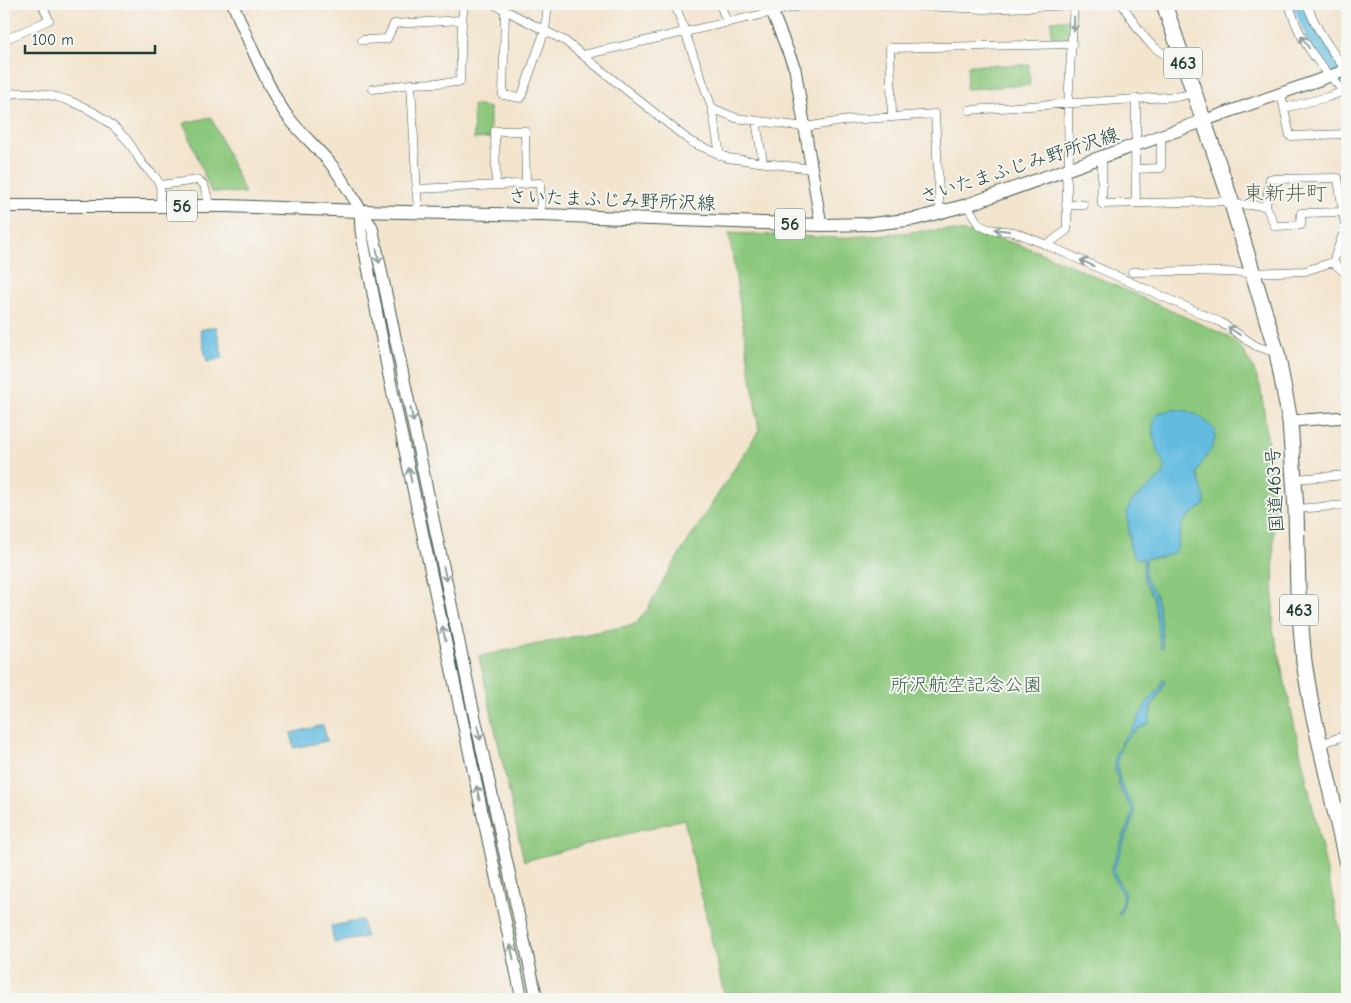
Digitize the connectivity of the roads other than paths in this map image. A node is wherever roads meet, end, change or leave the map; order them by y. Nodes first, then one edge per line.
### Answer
1 (42, 4) edge
2 (233, 4) edge
3 (464, 4) edge
4 (493, 4) edge
5 (548, 4) edge
6 (675, 4) edge
7 (720, 4) edge
8 (808, 4) edge
9 (881, 4) edge
10 (1074, 4) edge
11 (1122, 4) edge
12 (1164, 4) edge
13 (1289, 4) edge
14 (1307, 4) edge
15 (771, 8) edge
16 (505, 10) junction
17 (462, 20) junction
18 (727, 22) junction
19 (545, 30) junction
20 (685, 32) junction
21 (4, 40) edge
22 (362, 40) dead end
23 (1073, 44) junction
24 (583, 55) junction
25 (1183, 61) junction
26 (1340, 72) edge
27 (411, 84) junction
28 (373, 89) dead end
29 (1346, 91) edge
30 (4, 93) edge
31 (1193, 93) junction
32 (1282, 93) junction
33 (1136, 100) junction
34 (1068, 104) junction
35 (712, 108) junction
36 (1284, 108) junction
37 (970, 110) dead end
38 (892, 116) junction
39 (756, 121) junction
40 (1203, 121) junction
41 (805, 127) junction
42 (1347, 134) edge
43 (1160, 137) junction
44 (1136, 146) junction
45 (720, 155) junction
46 (1102, 158) junction
47 (763, 162) junction
48 (811, 169) junction
49 (1136, 169) junction
50 (1066, 170) junction
51 (526, 184) junction
52 (160, 185) junction
53 (496, 185) junction
54 (416, 189) junction
55 (1231, 202) junction
56 (1136, 203) junction
57 (1084, 204) dead end
58 (1066, 205) junction
59 (4, 206) edge
60 (160, 206) junction
61 (210, 206) junction
62 (967, 206) junction
63 (1266, 206) junction
64 (360, 212) junction
65 (418, 212) junction
66 (1343, 212) junction
67 (940, 213) junction
68 (541, 215) junction
69 (821, 225) junction
70 (1047, 245) junction
71 (1333, 262) junction
72 (1132, 272) dead end
73 (1252, 273) junction
74 (1347, 275) edge
75 (1277, 353) junction
76 (1347, 417) edge
77 (1290, 421) junction
78 (1347, 475) edge
79 (1294, 479) junction
80 (1347, 505) edge
81 (1296, 509) junction
82 (1347, 735) edge
83 (1320, 744) junction
84 (1347, 864) edge
85 (522, 999) edge
86 (537, 999) edge

1 - 21 street
2 - 64 street
3 - 17 street
4 - 16 street
5 - 19 street
6 - 20 street
7 - 18 street
8 - 15 street
9 - 10 street
10 -> 23 street
11 - 25 street
12 - 25 highway, 463
26 -> 13 street
14 - 26 street
15 - 18 street
15 - 41 street
16 - 19 street
16 - 19 street
17 - 22 street
17 - 27 street
18 - 20 street
19 - 24 street
20 - 24 street
20 - 35 street
23 - 34 street
23 - 38 street
24 - 45 street
25 - 31 highway, 463
26 - 29 street
26 - 32 street
27 - 28 street
27 - 54 street
29 - 36 street
30 - 52 street
31 - 33 street
31 - 40 highway, 463
32 - 36 street
32 - 40 street
33 - 34 street
33 - 44 street
34 - 37 street
34 - 50 street
35 - 39 street
35 - 45 street
36 - 42 street
38 - 41 street
38 - 67 street
39 - 41 street
39 - 47 street
40 - 43 main road, さいたまふじみ野所沢線 / 56
40 - 55 highway, 国道463号 / 463
41 - 48 street
43 - 44 main road, さいたまふじみ野所沢線 / 56
43 - 49 street
44 - 46 main road, さいたまふじみ野所沢線 / 56
44 - 49 street
45 - 47 street
46 - 50 main road, さいたまふじみ野所沢線 / 56
46 - 56 street
47 - 48 street
48 - 69 street
49 - 56 street
50 - 58 street
50 - 62 main road, さいたまふじみ野所沢線 / 56
51 - 53 street
51 - 53 street
51 - 68 street
52 - 60 street
52 - 61 street
53 - 54 street
54 - 65 street
55 - 56 street
55 - 63 street
55 - 73 highway, 国道463号 / 463
57 - 58 street
58 - 70 street
59 - 60 main road, さいたまふじみ野所沢線 / 56
60 - 61 main road, さいたまふじみ野所沢線 / 56
61 - 64 main road, さいたまふじみ野所沢線 / 56
62 - 67 main road, さいたまふじみ野所沢線 / 56
70 -> 62 street
63 - 66 street
63 - 66 street
64 - 65 main road, さいたまふじみ野所沢線 / 56
85 -> 64 street
64 -> 86 street
65 - 68 main road, さいたまふじみ野所沢線 / 56
66 - 71 street
67 - 69 main road, さいたまふじみ野所沢線 / 56
68 - 69 main road, さいたまふじみ野所沢線 / 56
75 -> 70 street
71 - 73 street
71 - 74 street
72 - 73 street
73 - 75 highway, 国道463号 / 463
75 - 77 highway, 国道463号 / 463
76 - 77 street
77 - 79 highway, 国道463号 / 463
78 - 79 street
79 - 81 highway, 国道463号 / 463
80 - 81 street
81 - 83 highway, 国道463号 / 463
82 - 83 street
83 - 84 highway, 国道463号 / 463

